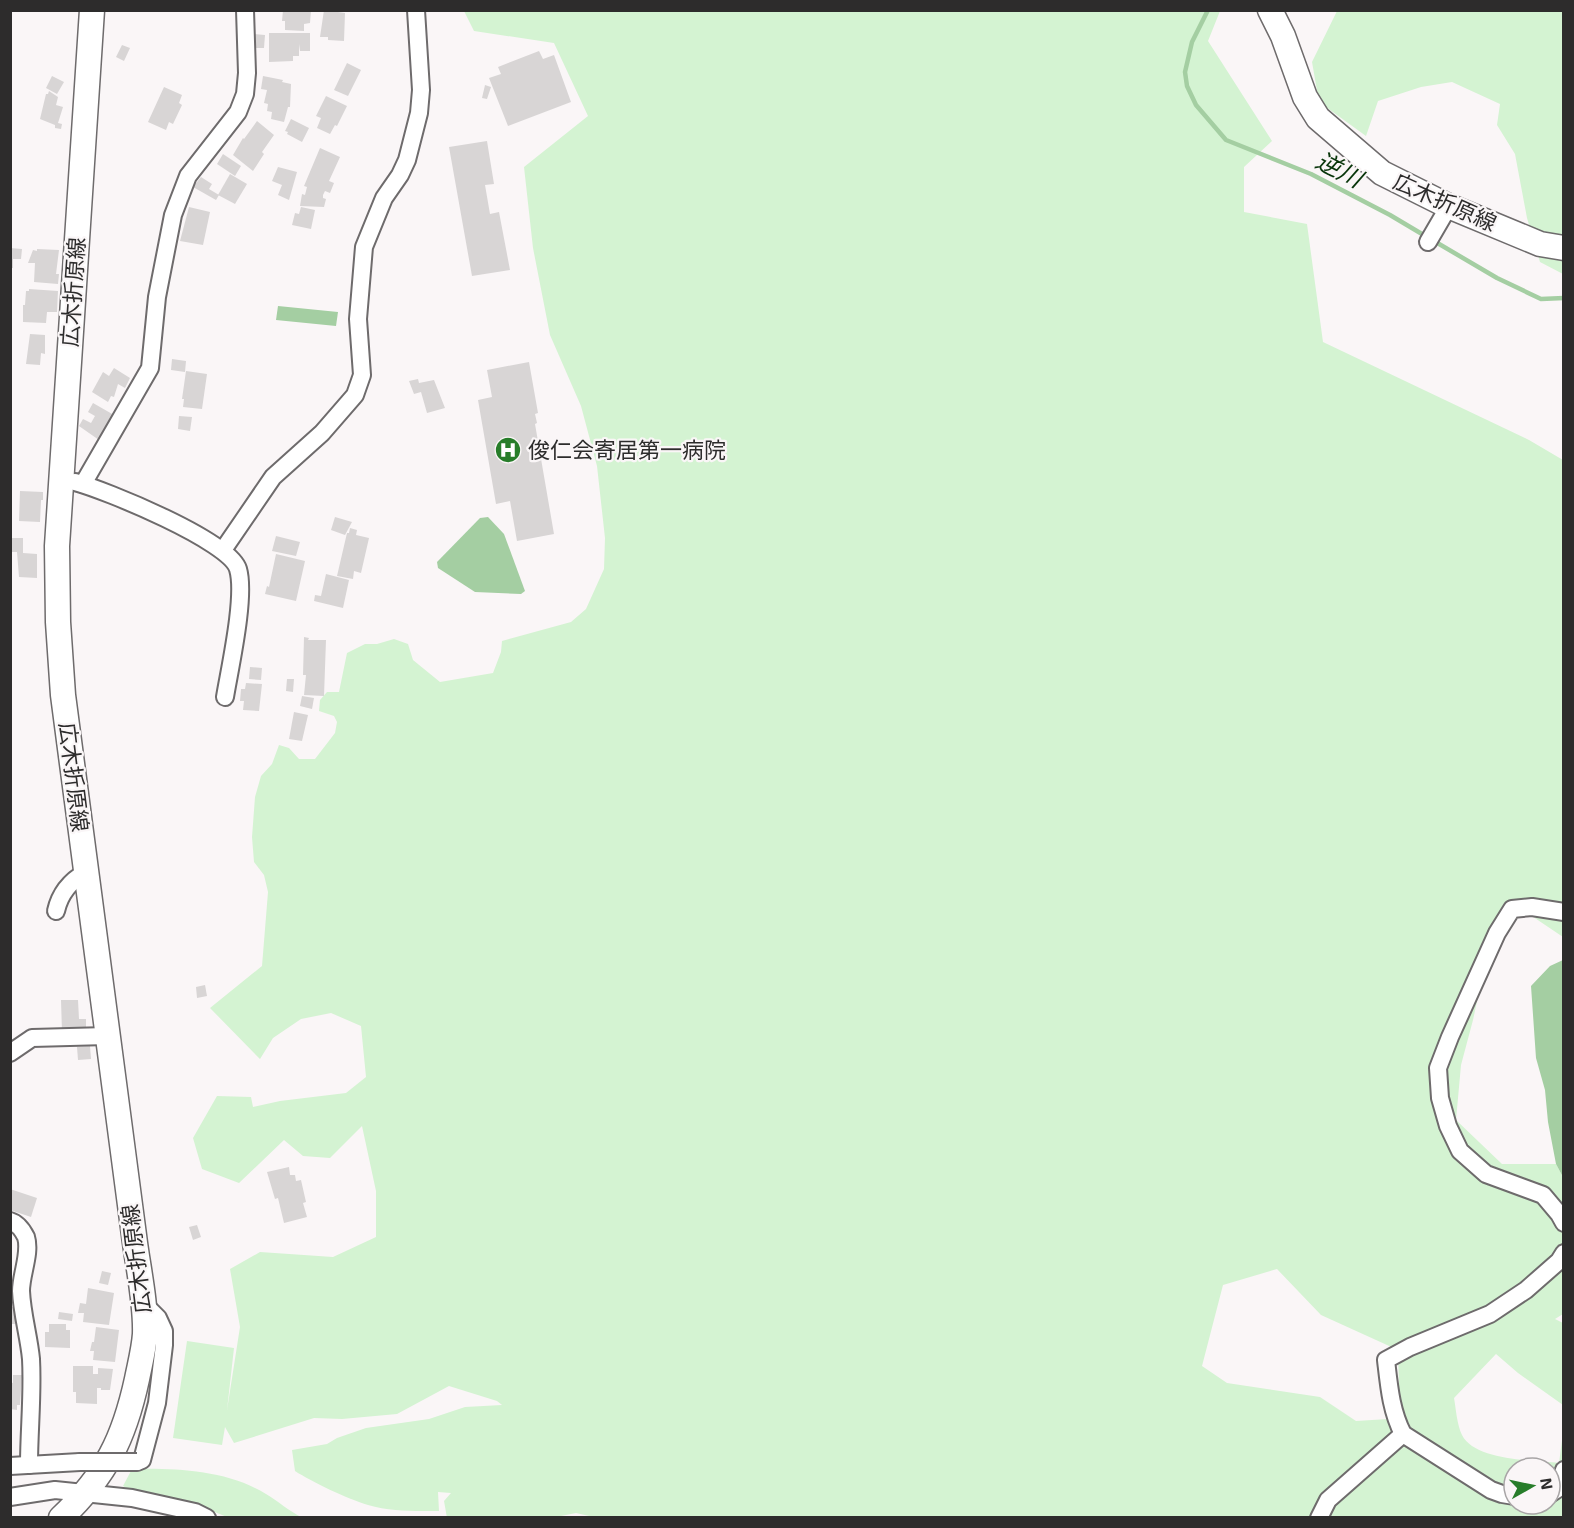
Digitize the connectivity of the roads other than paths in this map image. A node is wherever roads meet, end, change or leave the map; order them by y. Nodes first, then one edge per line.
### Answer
1 (92, 10) edge
2 (245, 10) edge
3 (416, 10) edge
4 (1270, 10) edge
5 (1449, 206) junction
6 (1428, 242) dead end
7 (1563, 248) edge
8 (72, 481) junction
9 (223, 550) junction
10 (225, 697) dead end
11 (86, 872) junction
12 (56, 911) dead end
13 (1563, 912) edge
14 (107, 1036) junction
15 (10, 1053) edge
16 (10, 1221) edge
17 (1563, 1223) edge
18 (1563, 1252) edge
19 (143, 1310) junction
20 (1403, 1434) junction
21 (28, 1465) junction
22 (10, 1466) edge
23 (86, 1494) junction
24 (1502, 1494) edge
25 (10, 1497) edge
26 (61, 1518) edge
27 (207, 1518) edge
28 (1319, 1518) edge

1 - 8 main road, 広木折原線
2 - 8 street
3 - 9 street
4 - 5 main road, 広木折原線
5 - 6 street
5 - 7 main road, 広木折原線
8 - 9 street
8 - 11 main road, 広木折原線
9 - 10 street
11 - 12 street
11 - 14 main road, 広木折原線
13 - 17 street
14 - 15 street
14 - 19 main road, 広木折原線
16 - 21 street
18 - 20 street
19 - 21 street, bridge
19 - 23 main road, 広木折原線
20 - 24 street
20 - 28 street
21 - 22 street
23 - 25 street
23 - 26 main road, 広木折原線
23 - 27 street

